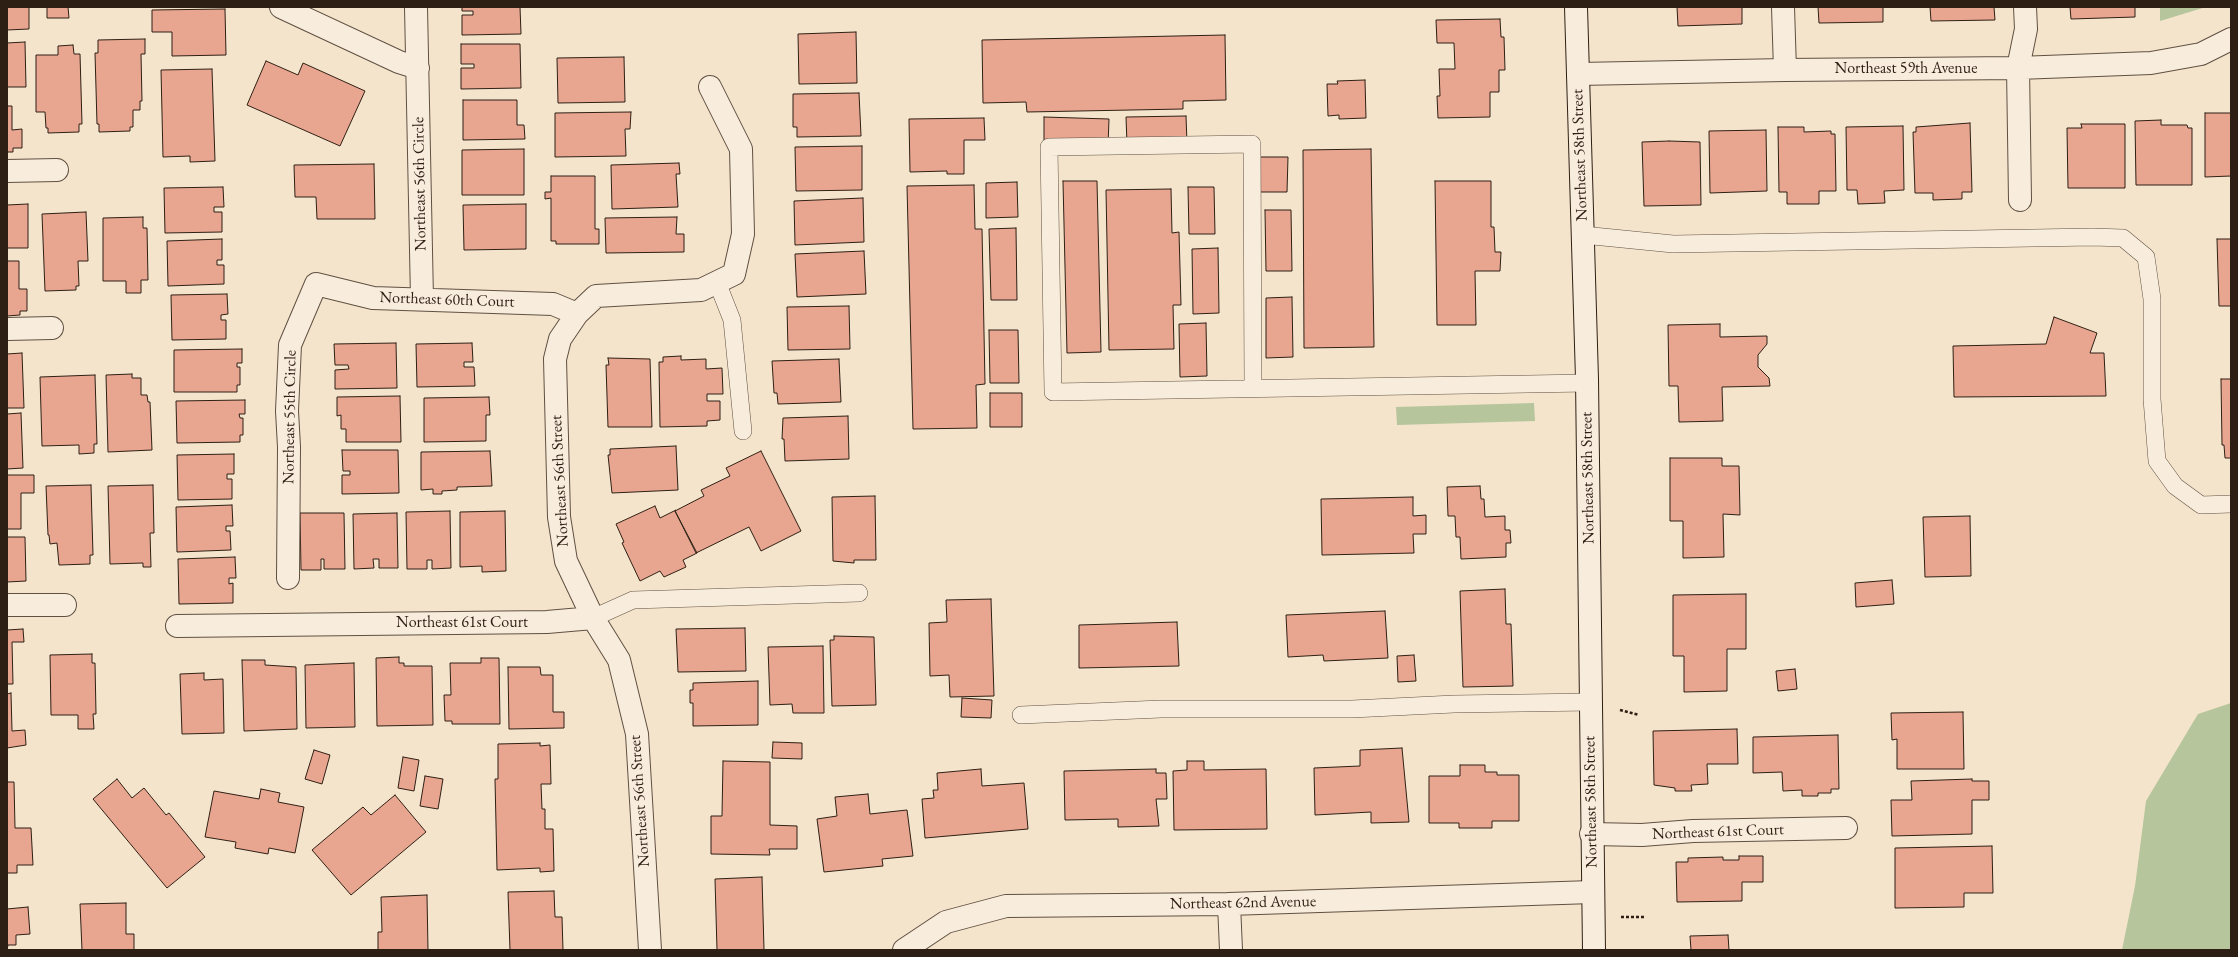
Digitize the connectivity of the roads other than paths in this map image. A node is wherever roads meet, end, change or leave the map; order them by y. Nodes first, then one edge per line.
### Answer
1 (281, 7) edge
2 (416, 7) edge
3 (1576, 7) edge
4 (1783, 7) edge
5 (2025, 7) edge
6 (2231, 39) edge
7 (418, 68) junction
8 (2018, 68) junction
9 (1785, 70) junction
10 (1578, 74) junction
11 (710, 86) dead end
12 (57, 170) dead end
13 (7, 171) edge
14 (2020, 200) dead end
15 (1583, 235) junction
16 (726, 278) junction
17 (316, 284) joint
18 (422, 299) junction
19 (577, 314) junction
20 (7, 328) edge
21 (52, 328) dead end
22 (1587, 383) junction
23 (1253, 387) junction
24 (743, 431) dead end
25 (2231, 504) edge
26 (288, 578) dead end
27 (859, 593) dead end
28 (65, 605) dead end
29 (7, 606) edge
30 (592, 618) junction
31 (177, 626) dead end
32 (1590, 702) junction
33 (1021, 715) dead end
34 (1846, 828) dead end
35 (1591, 834) junction
36 (1592, 892) junction
37 (1229, 904) junction
38 (650, 950) edge
39 (904, 950) edge
40 (1231, 950) edge
41 (1594, 950) edge

1 - 7 street
2 - 7 street, Northeast 56th Circle
3 - 10 street, Northeast 58th Street
4 - 9 street
5 - 8 street
6 - 8 street, Northeast 59th Avenue
7 - 18 street, Northeast 56th Circle
8 - 9 street, Northeast 59th Avenue
8 - 14 street
9 - 10 street, Northeast 59th Avenue
10 - 15 street, Northeast 58th Street
11 - 16 street
12 - 13 street
15 - 22 street, Northeast 58th Street
15 - 25 lane
16 - 19 street, Northeast 56th Street
16 - 24 lane
17 - 18 street, Northeast 60th Court
17 - 26 street, Northeast 55th Circle
18 - 19 street, Northeast 60th Court
19 - 30 street, Northeast 56th Street
20 - 21 street
22 - 23 lane
22 - 32 street, Northeast 58th Street
23 - 23 lane
27 - 30 lane
28 - 29 street
30 - 31 street, Northeast 61st Court
30 - 38 street, Northeast 56th Street
32 - 33 lane
32 - 35 street, Northeast 58th Street
34 - 35 street, Northeast 61st Court
35 - 36 street, Northeast 58th Street
36 - 37 street, Northeast 62nd Avenue
36 - 41 street, Northeast 58th Street
37 - 39 street, Northeast 62nd Avenue
37 - 40 street

